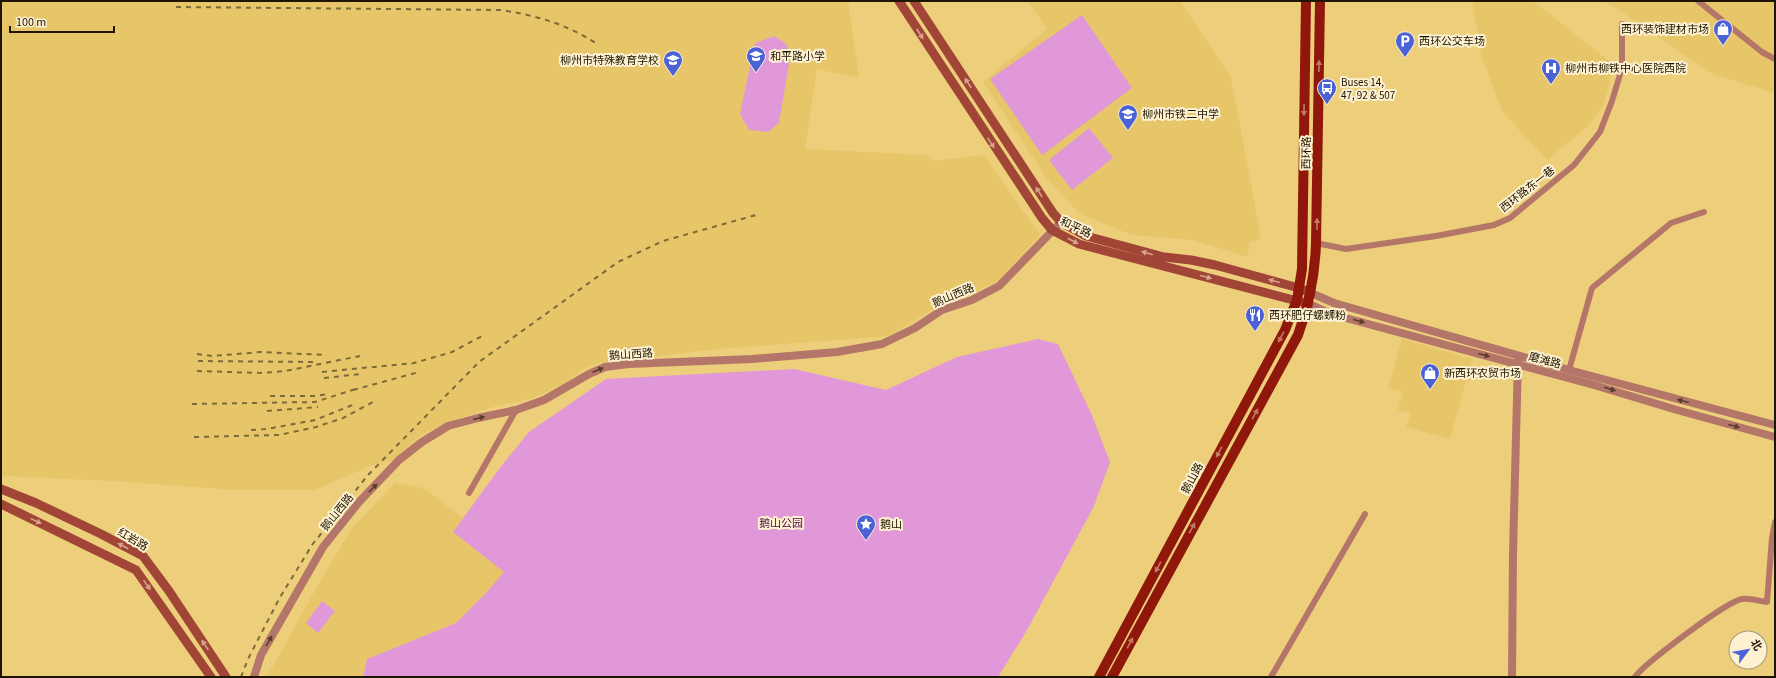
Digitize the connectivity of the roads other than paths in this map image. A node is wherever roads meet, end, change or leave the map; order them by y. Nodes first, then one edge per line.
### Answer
1 (899, 1) edge
2 (914, 1) edge
3 (1306, 1) edge
4 (1320, 1) edge
5 (1698, 1) edge
6 (1622, 24) dead end
7 (1775, 59) edge
8 (1704, 212) dead end
9 (1061, 222) junction
10 (1053, 230) junction
11 (1316, 243) junction
12 (1299, 288) junction
13 (1311, 293) junction
14 (1297, 300) junction
15 (1309, 304) junction
16 (1518, 355) junction
17 (1518, 364) junction
18 (1569, 370) junction
19 (516, 410) junction
20 (1775, 425) edge
21 (1775, 438) edge
22 (1, 489) edge
23 (470, 493) dead end
24 (1, 504) edge
25 (1365, 514) dead end
26 (1775, 522) edge
27 (211, 677) edge
28 (226, 677) edge
29 (254, 677) edge
30 (1099, 677) edge
31 (1112, 677) edge
32 (1272, 677) edge
33 (1512, 677) edge
34 (1636, 677) edge

1 -> 10 main road, 和平路
9 -> 2 main road, 和平路
3 -> 12 main road, 西环路
11 -> 4 main road, 西环路
5 - 7 street
6 - 11 street, 西环路东一巷
8 - 18 street
9 - 10 street, 鹅山西路
12 -> 9 main road, 和平路
10 -> 14 main road, 和平路
19 -> 10 street, 鹅山西路
11 - 13 main road, 西环路
12 - 13 main road, 和平路
12 - 14 main road, 鹅山路
13 - 15 main road, 西环路
13 - 16 street, 磨滩路
14 - 15 main road, 和平路
14 -> 30 main road, 鹅山路
15 -> 17 street, 磨滩路
31 -> 15 main road
16 - 17 street
16 - 18 street, 磨滩路
17 -> 21 street, 磨滩路
17 - 33 street
20 -> 18 street, 磨滩路
19 - 23 street
29 -> 19 street, 鹅山西路
28 -> 22 main road, 红岩路
24 -> 27 main road
25 - 32 street
26 - 34 street

